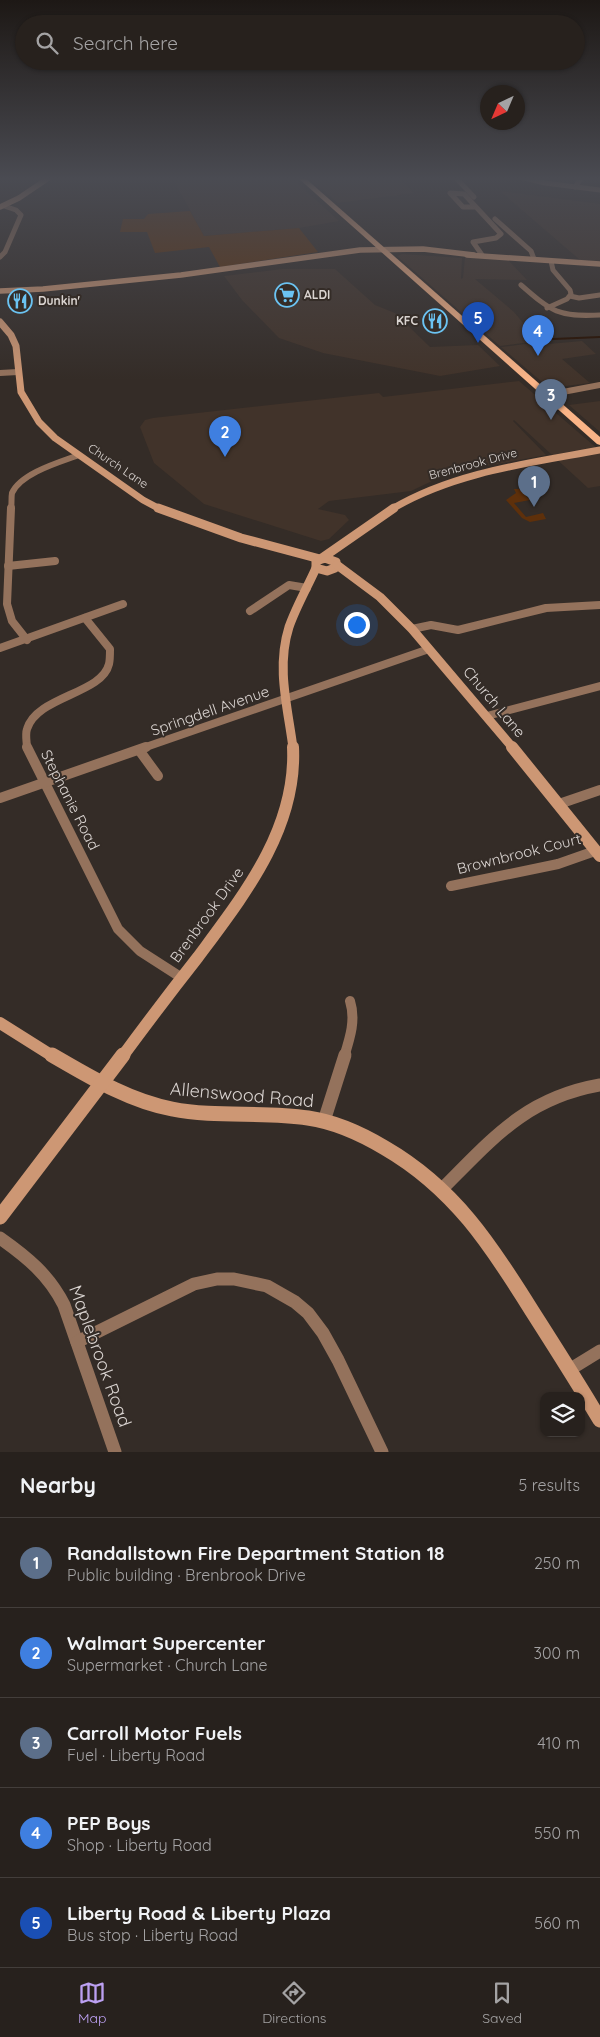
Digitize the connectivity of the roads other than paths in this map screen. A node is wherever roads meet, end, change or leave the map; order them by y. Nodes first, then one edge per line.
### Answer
1 (8, 245) edge
2 (376, 245) edge
3 (474, 245) edge
4 (523, 245) edge
5 (383, 251) junction
6 (482, 255) junction
7 (0, 257) edge
8 (534, 259) junction
9 (551, 261) junction
10 (600, 264) edge
11 (521, 285) dead end
12 (0, 291) edge
13 (600, 295) edge
14 (570, 296) junction
15 (547, 308) junction
16 (600, 315) edge
17 (0, 322) edge
18 (0, 368) edge
19 (18, 369) junction
20 (0, 373) edge
21 (600, 385) edge
22 (546, 395) junction
23 (600, 442) edge
24 (600, 450) edge
25 (79, 456) junction
26 (339, 547) junction
27 (55, 561) dead end
28 (318, 562) junction
29 (8, 566) junction
30 (332, 567) junction
31 (308, 586) junction
32 (123, 604) dead end
33 (600, 605) edge
34 (250, 611) dead end
35 (85, 618) junction
36 (412, 629) junction
37 (27, 640) junction
38 (0, 648) edge
39 (429, 649) junction
40 (600, 686) edge
41 (284, 699) junction
42 (487, 716) junction
43 (139, 750) junction
44 (158, 776) dead end
45 (45, 782) junction
46 (600, 790) edge
47 (0, 798) edge
48 (559, 804) junction
49 (598, 854) edge
50 (451, 886) dead end
51 (182, 978) junction
52 (350, 1001) dead end
53 (0, 1023) edge
54 (102, 1083) junction
55 (600, 1085) edge
56 (324, 1122) junction
57 (443, 1188) junction
58 (0, 1217) edge
59 (0, 1238) edge
60 (77, 1342) junction
61 (600, 1351) edge
62 (569, 1370) junction
63 (600, 1420) edge
64 (115, 1452) edge
65 (382, 1452) edge

1 - 7 street
2 - 5 main road
3 - 6 street
4 - 8 street
5 - 6 main road
5 - 12 main road
5 - 22 main road
6 - 8 main road
8 - 9 main road
9 - 10 main road
9 - 14 street
11 - 15 street
13 - 14 street
14 - 15 street
15 - 16 street
17 - 19 main road, Church Lane
18 - 19 street
19 - 20 street
19 - 25 main road, Church Lane
21 - 22 street
22 - 23 main road
24 - 26 main road, Brenbrook Drive
25 - 28 main road, Church Lane
25 - 29 street
26 - 28 main road, Brenbrook Drive
26 - 30 main road
27 - 29 street
28 - 30 main road
28 - 30 main road
28 - 31 main road, Brenbrook Drive
29 - 37 street
30 - 31 main road, Brenbrook Drive
30 - 36 main road, Church Lane
31 - 34 street
31 - 41 main road, Brenbrook Drive
32 - 35 street
33 - 36 street
35 - 37 street
35 - 45 street, Stephanie Road
36 - 39 main road, Church Lane
37 - 38 street
39 - 41 street, Springdell Avenue
39 - 42 main road, Church Lane
40 - 42 street
41 - 43 street, Springdell Avenue
41 - 51 main road, Brenbrook Drive
42 - 48 main road, Church Lane
43 - 44 street
43 - 45 street, Springdell Avenue
45 - 47 street, Springdell Avenue
45 - 51 street, Stephanie Road
46 - 48 street
48 - 49 main road, Church Lane
49 - 50 street, Brownbrook Court
51 - 54 main road, Brenbrook Drive
52 - 56 street
53 - 54 main road, Allenswood Road
54 - 56 main road, Allenswood Road
54 - 58 main road, Brenbrook Drive
55 - 57 street
56 - 57 main road, Allenswood Road
57 - 62 main road, Allenswood Road
59 - 60 street, Maplebrook Road
60 - 64 street, Maplebrook Road
60 - 65 street
61 - 62 street
62 - 63 main road, Allenswood Road

